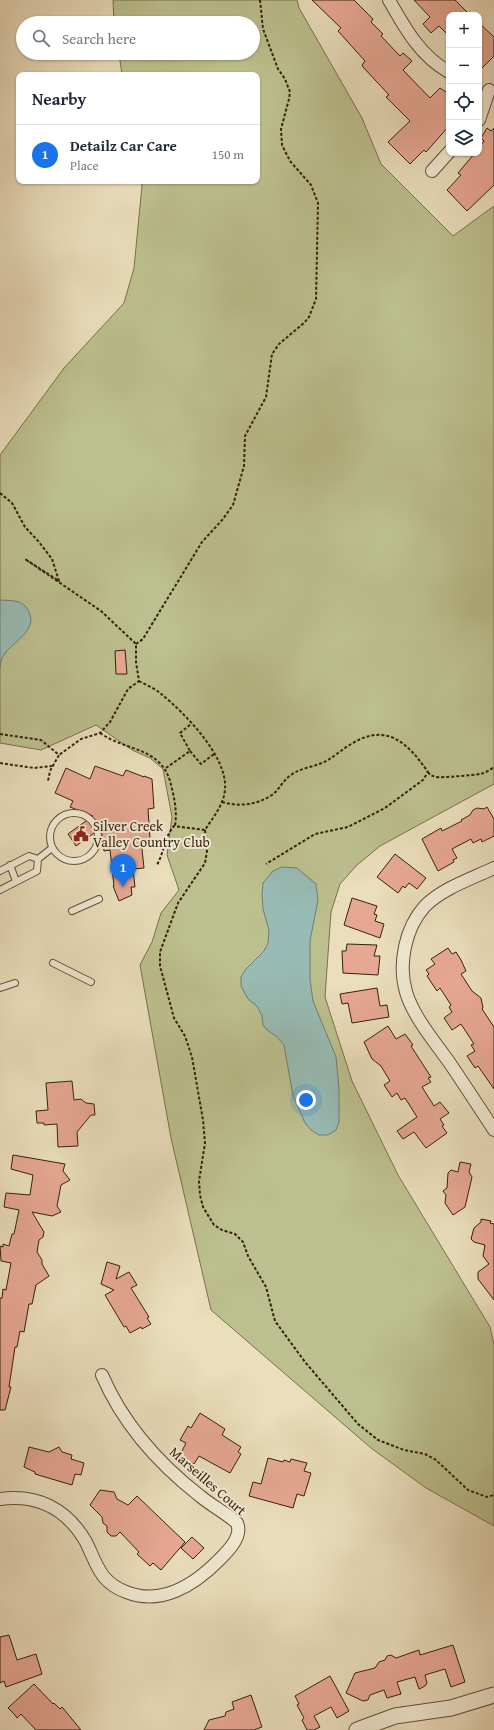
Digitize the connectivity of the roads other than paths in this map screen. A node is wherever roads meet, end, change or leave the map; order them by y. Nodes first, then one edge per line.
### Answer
1 (389, 0) edge
2 (446, 70) edge
3 (487, 89) edge
4 (482, 108) edge
5 (446, 155) edge
6 (432, 171) dead end
7 (52, 848) junction
8 (38, 859) junction
9 (10, 865) junction
10 (494, 868) edge
11 (0, 871) edge
12 (16, 881) junction
13 (0, 890) edge
14 (99, 900) dead end
15 (72, 912) dead end
16 (53, 963) dead end
17 (91, 982) dead end
18 (15, 983) dead end
19 (0, 988) edge
20 (494, 1130) edge
21 (102, 1375) dead end
22 (0, 1499) edge
23 (494, 1696) edge
24 (358, 1730) edge

1 - 2 street
3 - 4 street
5 - 6 street
7 - 7 lane
7 - 8 lane
8 - 9 lane
8 - 12 lane
9 - 11 lane
9 - 12 lane
10 - 20 street
12 - 13 lane
14 - 15 lane
16 - 17 lane
18 - 19 lane
21 - 22 street, Marseilles Court
23 - 24 street

